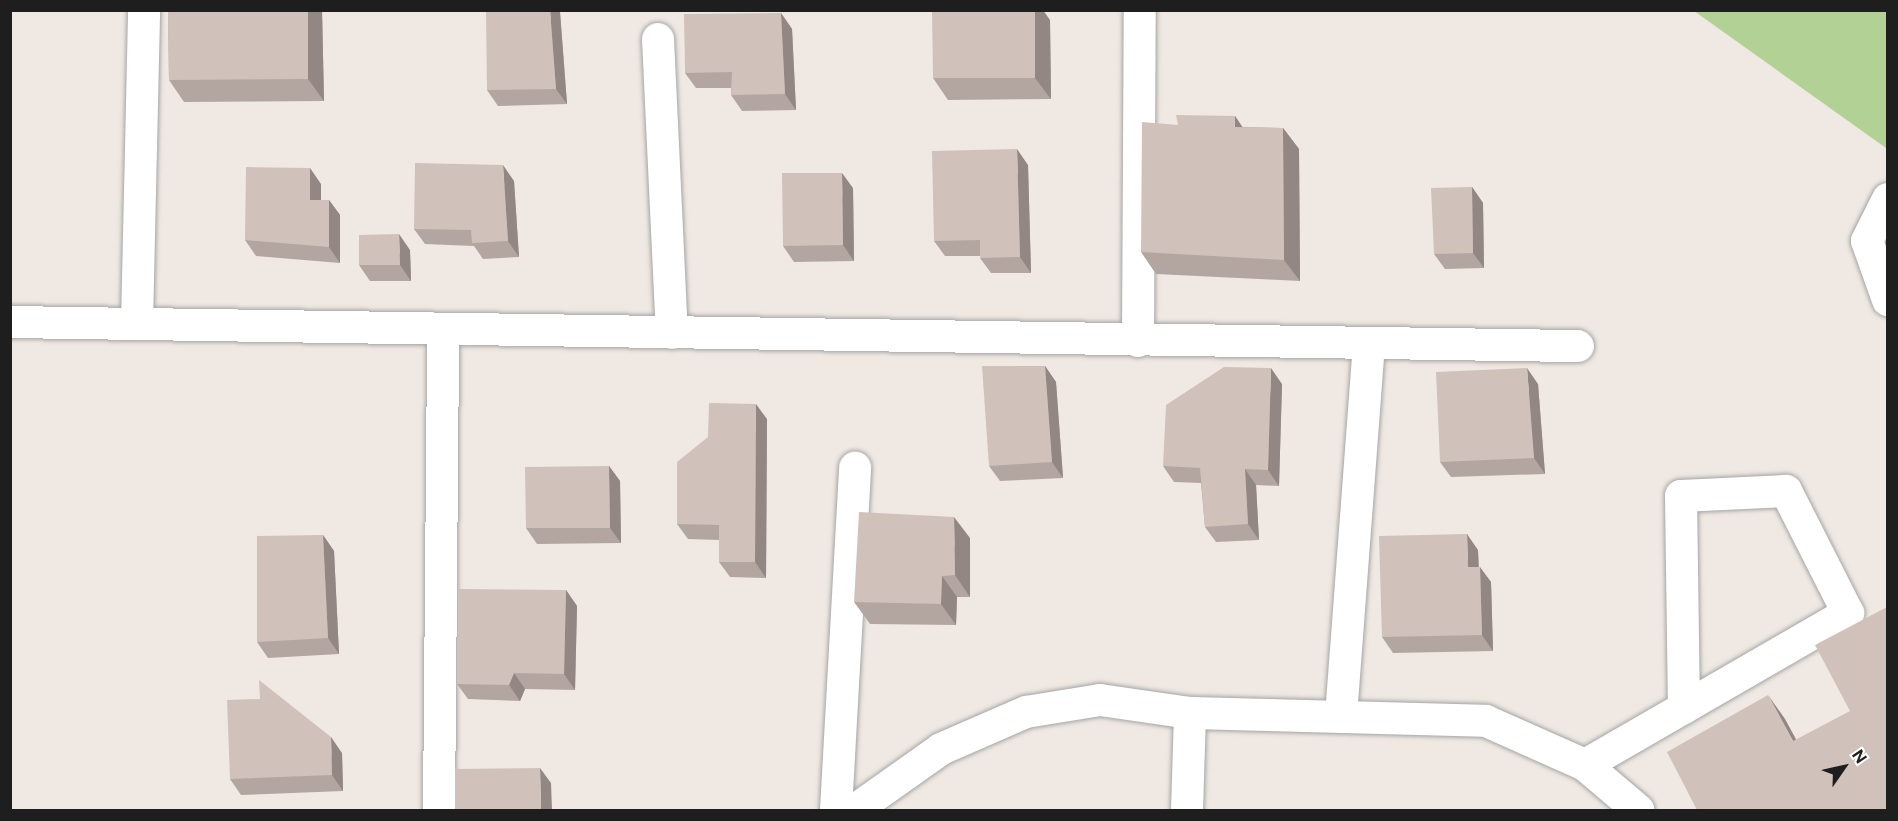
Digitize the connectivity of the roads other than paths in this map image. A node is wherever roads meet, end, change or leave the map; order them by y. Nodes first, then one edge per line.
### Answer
1 (144, 10) edge
2 (1140, 10) edge
3 (658, 39) dead end
4 (1887, 199) edge
5 (1887, 300) edge
6 (10, 322) edge
7 (137, 324) junction
8 (443, 329) junction
9 (672, 333) junction
10 (1138, 341) junction
11 (1369, 344) junction
12 (1578, 346) dead end
13 (855, 468) dead end
14 (1684, 708) junction
15 (1190, 712) junction
16 (1341, 716) junction
17 (1585, 765) junction
18 (439, 810) edge
19 (836, 810) edge
20 (855, 810) edge
21 (1187, 810) edge
22 (1638, 810) edge

1 - 7 street
2 - 10 street
3 - 9 street
4 - 5 street
6 - 7 street
7 - 8 street
8 - 9 street
8 - 18 street
9 - 10 street
10 - 11 street
11 - 12 street
11 - 16 street
13 - 19 street
14 - 14 street
14 - 17 street
15 - 16 street
15 - 20 street
15 - 21 street
16 - 17 street
17 - 22 street

